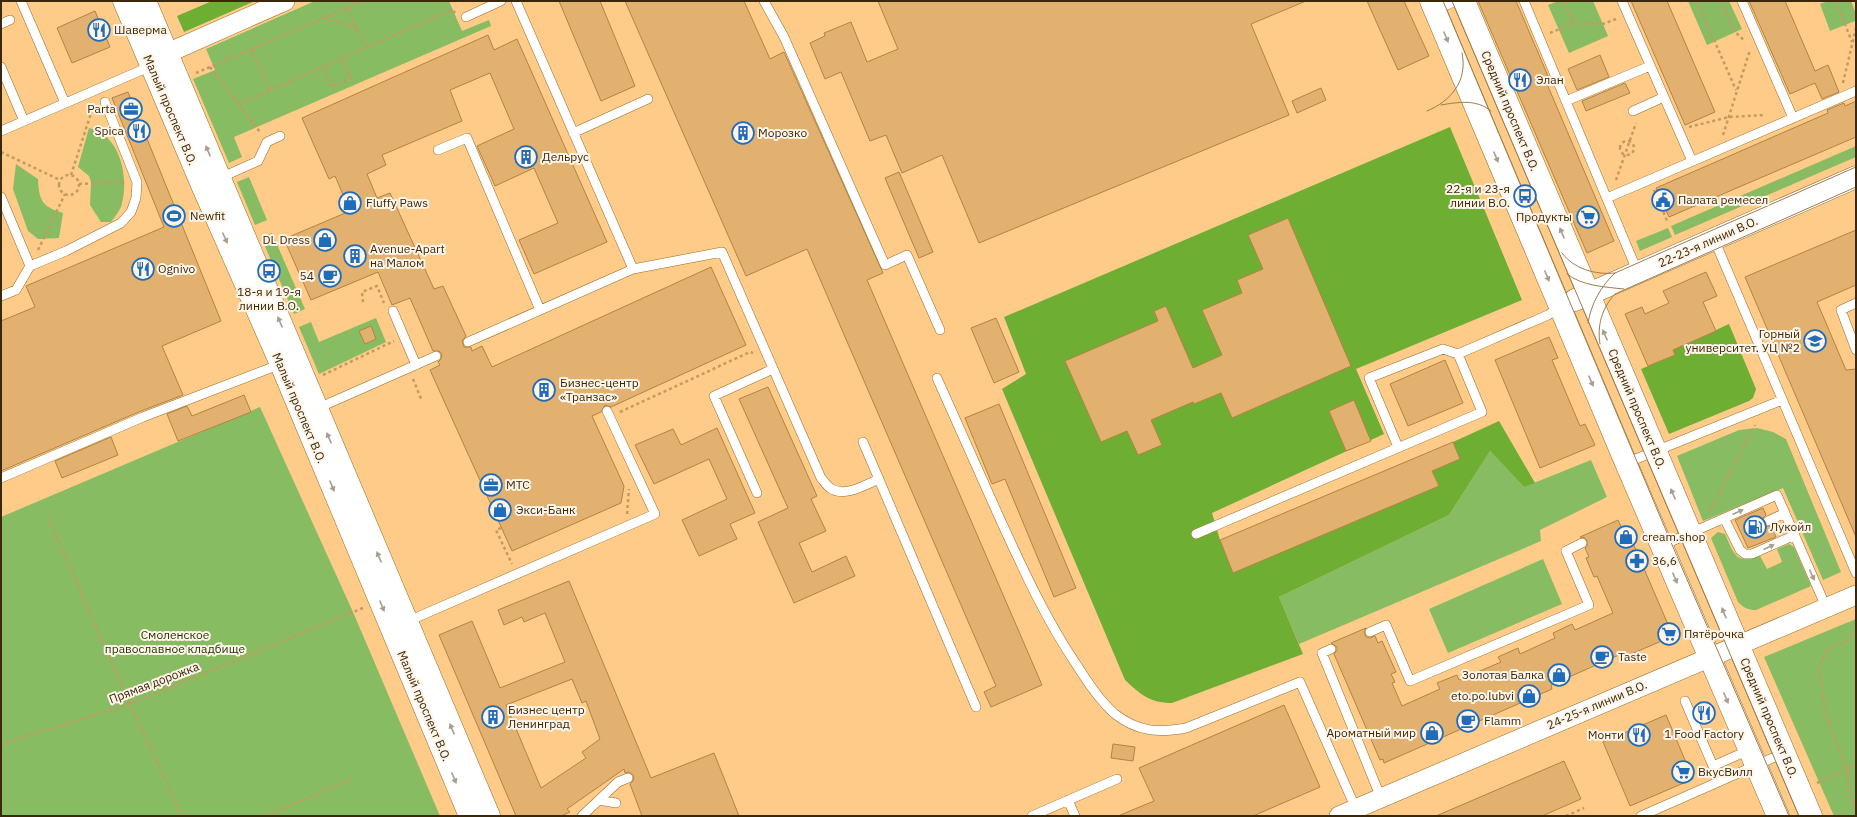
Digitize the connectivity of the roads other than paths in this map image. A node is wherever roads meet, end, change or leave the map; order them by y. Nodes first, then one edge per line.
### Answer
1 (21, 1) edge
2 (124, 1) edge
3 (145, 1) edge
4 (501, 1) edge
5 (516, 1) edge
6 (764, 1) edge
7 (1456, 1) edge
8 (1464, 1) edge
9 (1524, 1) edge
10 (1622, 1) edge
11 (1742, 1) edge
12 (277, 3) edge
13 (1433, 5) edge
14 (466, 17) road end
15 (156, 60) junction
16 (1650, 66) junction
17 (1, 67) edge
18 (1856, 91) edge
19 (1664, 97) junction
20 (648, 99) dead end
21 (1566, 101) junction
22 (106, 102) dead end
23 (65, 103) junction
24 (1637, 109) road end
25 (1793, 118) junction
26 (24, 121) junction
27 (1, 131) edge
28 (573, 133) junction
29 (280, 136) dead end
30 (438, 150) dead end
31 (1692, 162) junction
32 (1856, 177) edge
33 (211, 182) junction
34 (1, 197) edge
35 (1607, 198) junction
36 (1714, 240) junction
37 (30, 266) junction
38 (633, 269) junction
39 (1638, 273) junction
40 (1588, 294) junction
41 (1, 296) edge
42 (1856, 303) edge
43 (1560, 307) junction
44 (540, 310) junction
45 (393, 311) road end
46 (940, 330) dead end
47 (468, 342) dead end
48 (1856, 350) edge
49 (1458, 354) junction
50 (436, 356) dead end
51 (288, 361) junction
52 (412, 367) junction
53 (772, 369) junction
54 (937, 378) dead end
55 (1782, 400) junction
56 (310, 412) junction
57 (608, 414) road end
58 (863, 442) dead end
59 (1398, 447) junction
60 (1654, 451) junction
61 (1626, 463) junction
62 (1, 478) edge
63 (879, 479) junction
64 (757, 493) dead end
65 (1785, 513) junction
66 (1724, 518) junction
67 (1768, 521) dead end
68 (1698, 530) junction
69 (1196, 534) dead end
70 (1794, 535) junction
71 (1582, 543) dead end
72 (1661, 546) junction
73 (1856, 573) edge
74 (1856, 595) edge
75 (1826, 607) junction
76 (399, 625) junction
77 (1370, 632) dead end
78 (1737, 645) junction
79 (1331, 648) dead end
80 (1709, 657) junction
81 (1685, 701) dead end
82 (976, 707) dead end
83 (1784, 753) junction
84 (1752, 758) junction
85 (628, 778) dead end
86 (1117, 779) dead end
87 (1381, 798) junction
88 (599, 800) junction
89 (1068, 800) junction
90 (616, 803) dead end
91 (1356, 808) junction
92 (470, 816) edge
93 (489, 816) edge
94 (582, 816) edge
95 (1032, 816) edge
96 (1075, 816) edge
97 (1339, 816) edge
98 (1641, 816) edge
99 (1778, 816) edge
100 (1811, 816) edge

1 - 23 lane
2 - 15 main road, Малый проспект В.О.
3 - 15 main road, Малый проспект В.О.
4 - 14 lane
5 - 28 lane
6 - 46 lane
7 - 13 lane
40 -> 8 main road, Средний проспект В.О.
9 - 21 lane
10 - 16 lane
11 - 25 lane
12 - 15 street
13 -> 43 main road
15 - 23 lane
15 - 33 main road, Малый проспект В.О.
16 - 19 lane
16 - 21 lane
17 - 26 lane
18 - 25 lane
19 - 24 lane
19 - 31 lane
20 - 28 lane
21 - 35 lane
22 - 37 lane
23 - 26 lane
25 - 31 lane
26 - 27 lane
28 - 38 lane
29 - 33 lane
30 - 44 lane
31 - 35 lane
32 - 36 main road, 22-23-я линии В.О.
33 - 51 main road, Малый проспект В.О.
34 - 37 lane
35 - 39 lane
36 - 39 main road, 22-23-я линии В.О.
36 - 55 lane
37 - 41 lane
38 - 44 lane
38 - 53 lane
39 - 40 main road, 22-23-я линии В.О.
40 - 43 main road, 22-23-я линии В.О.
60 -> 40 main road, Средний проспект В.О.
42 - 48 lane
43 - 49 lane
43 -> 61 main road
44 - 47 lane
45 - 52 lane
49 - 59 lane
49 - 59 lane
50 - 52 lane
51 - 56 main road, Малый проспект В.О.
51 - 62 lane
52 - 56 lane
53 - 63 lane
53 - 64 lane
54 - 91 lane
55 - 60 lane
55 - 73 lane
56 - 76 main road, Малый проспект В.О.
57 - 76 lane
58 - 63 lane
59 - 69 lane
60 - 61 lane
68 -> 60 main road, Средний проспект В.О.
61 - 72 main road
63 - 82 lane
66 -> 65 lane
65 - 67 lane
65 - 70 lane
66 - 68 lane
66 -> 70 lane
68 - 72 lane
78 -> 68 main road, Средний проспект В.О.
70 -> 75 lane
71 - 77 lane
72 -> 80 main road
74 - 75 street, 24-25-я линии В.О.
75 - 78 street, 24-25-я линии В.О.
76 -> 92 main road, Малый проспект В.О.
93 -> 76 main road, Малый проспект В.О.
78 - 80 street, 24-25-я линии В.О.
78 - 83 main road, Средний проспект В.О.
79 - 87 lane
80 -> 84 main road
80 - 87 street, 24-25-я линии В.О.
81 - 84 lane
83 - 84 lane
83 - 100 main road, Средний проспект В.О.
84 - 98 lane
84 - 99 main road
85 - 88 lane
86 - 89 lane
87 - 91 street, 24-25-я линии В.О.
88 - 90 lane
88 - 94 lane
89 - 95 lane
89 - 96 lane
91 - 97 street, 24-25-я линии В.О.

